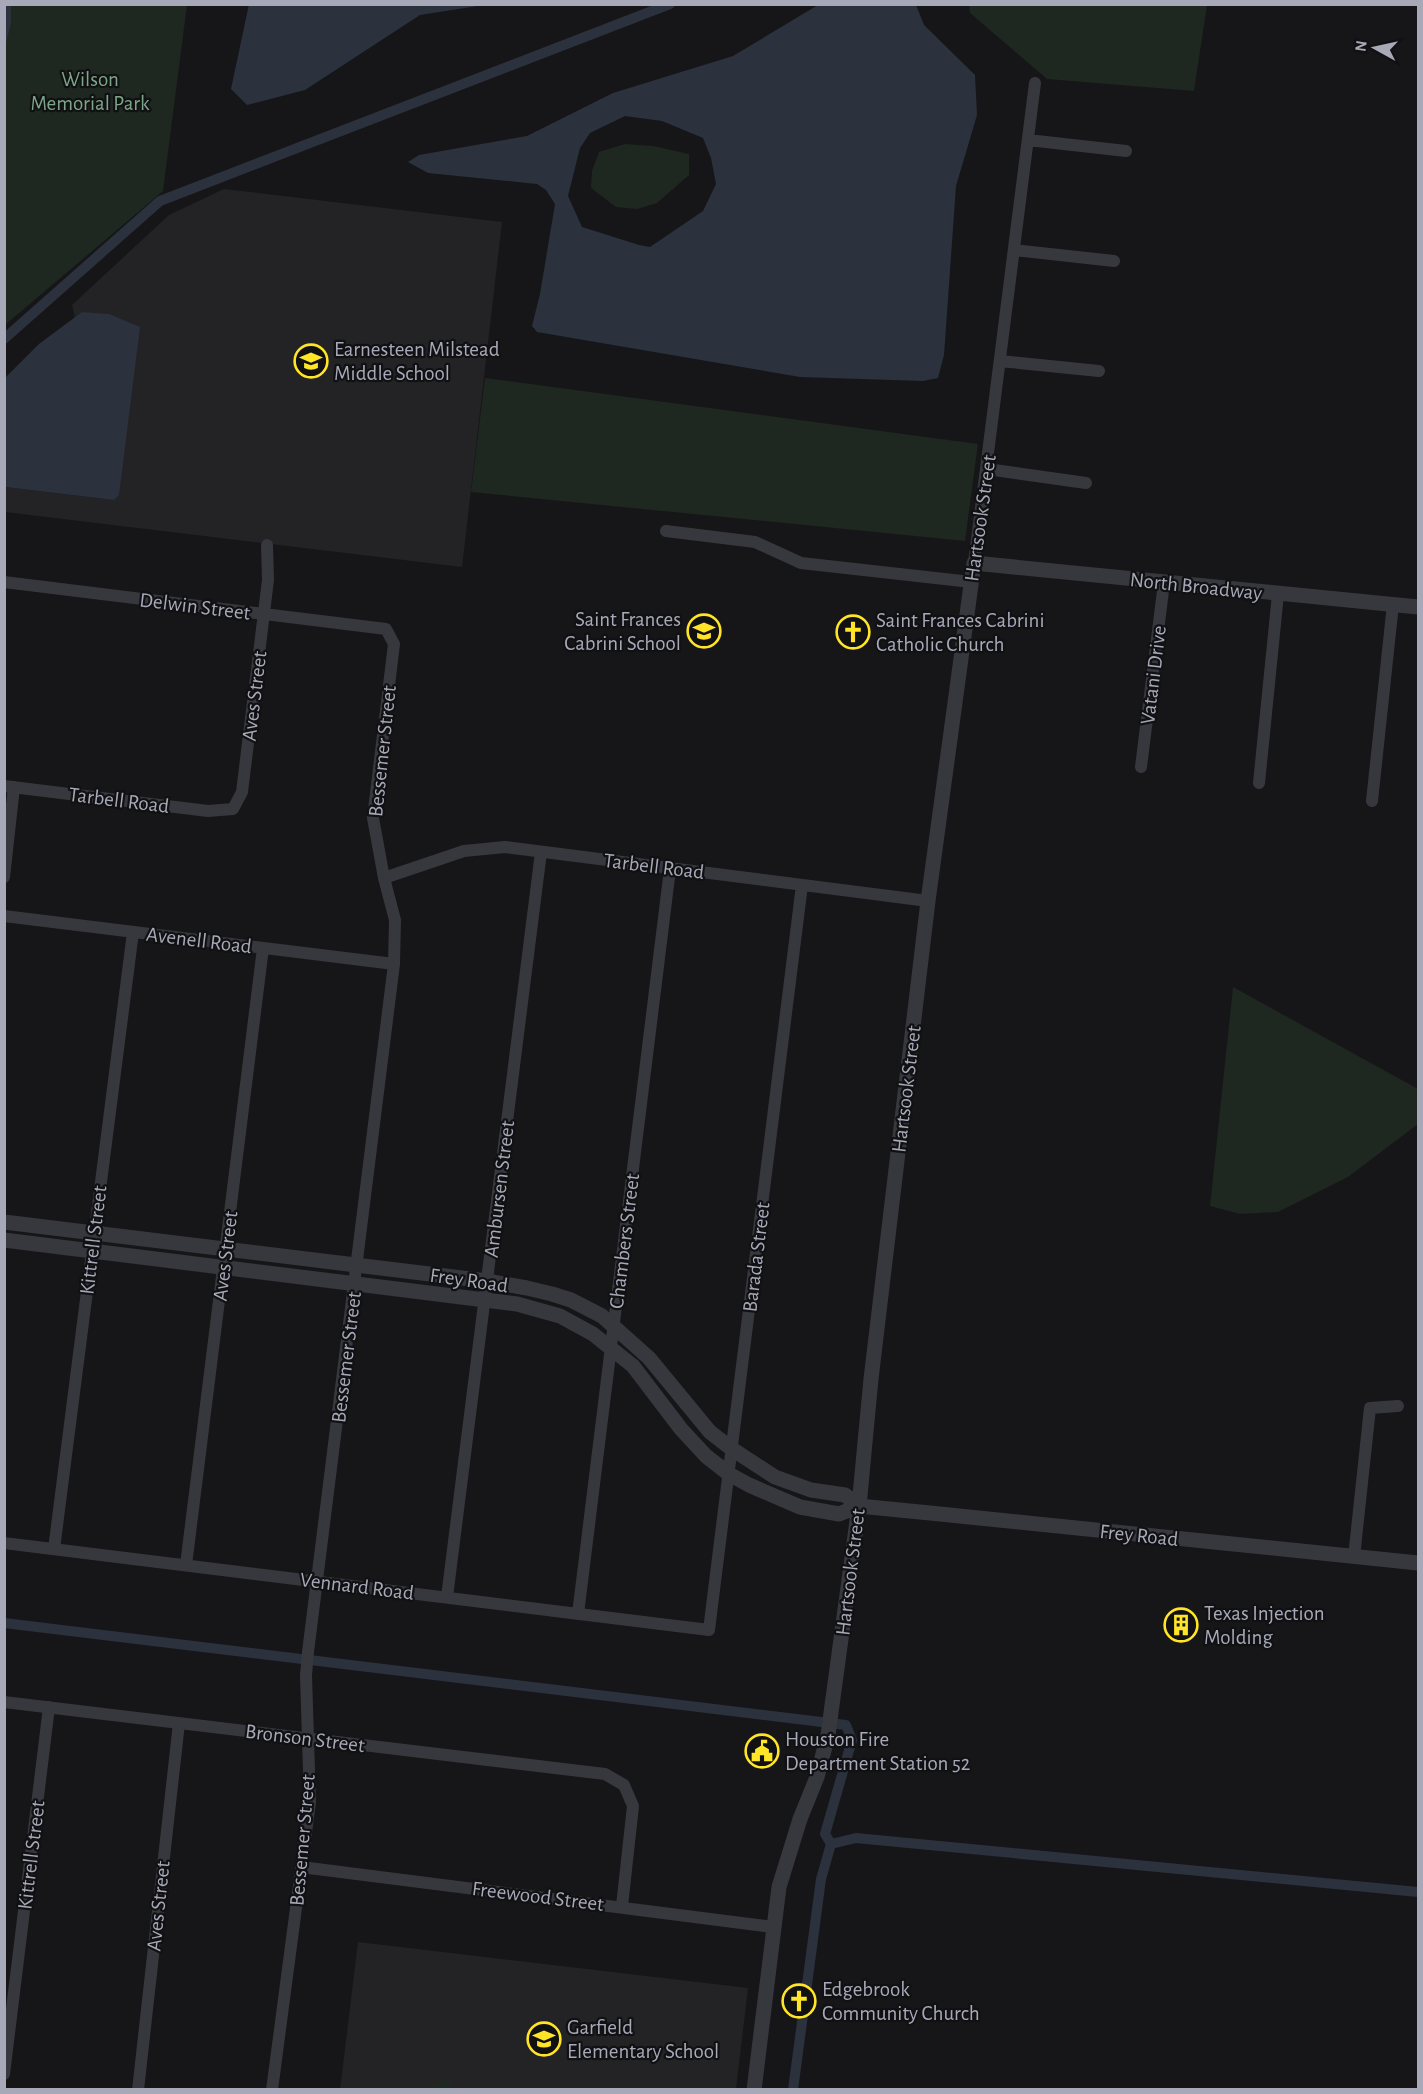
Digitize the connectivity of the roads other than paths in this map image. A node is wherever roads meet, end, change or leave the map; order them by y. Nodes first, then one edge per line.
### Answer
1 (1035, 83) dead end
2 (1028, 140) junction
3 (1126, 151) dead end
4 (1014, 250) junction
5 (1113, 261) dead end
6 (1000, 361) junction
7 (1099, 371) dead end
8 (987, 469) junction
9 (1086, 483) dead end
10 (666, 531) dead end
11 (267, 545) dead end
12 (974, 563) junction
13 (4, 582) edge
14 (971, 582) junction
15 (1164, 583) junction
16 (1278, 594) junction
17 (1393, 604) junction
18 (1419, 607) edge
19 (264, 614) junction
20 (386, 629) joint
21 (1141, 767) dead end
22 (1259, 783) dead end
23 (9, 787) edge
24 (1372, 801) dead end
25 (233, 809) joint
26 (541, 852) junction
27 (670, 868) junction
28 (4, 877) edge
29 (384, 878) junction
30 (802, 885) junction
31 (928, 901) junction
32 (4, 916) edge
33 (133, 932) junction
34 (263, 948) junction
35 (394, 964) junction
36 (4, 1222) edge
37 (94, 1233) junction
38 (4, 1240) edge
39 (225, 1249) junction
40 (92, 1251) junction
41 (357, 1265) junction
42 (223, 1267) junction
43 (487, 1281) junction
44 (355, 1282) junction
45 (485, 1300) junction
46 (614, 1326) junction
47 (611, 1350) junction
48 (1398, 1406) dead end
49 (732, 1449) junction
50 (729, 1474) junction
51 (859, 1506) junction
52 (4, 1543) edge
53 (54, 1549) junction
54 (1354, 1557) junction
55 (1419, 1563) edge
56 (186, 1565) junction
57 (318, 1581) junction
58 (447, 1598) junction
59 (578, 1614) junction
60 (709, 1630) joint
61 (4, 1702) edge
62 (49, 1707) junction
63 (179, 1723) junction
64 (309, 1738) junction
65 (302, 1867) junction
66 (622, 1906) junction
67 (773, 1927) junction
68 (4, 2074) edge
69 (138, 2090) edge
70 (272, 2090) edge
71 (754, 2090) edge

1 - 2 street, Hartsook Street
2 - 3 street
2 - 4 street, Hartsook Street
4 - 5 street
4 - 6 street, Hartsook Street
6 - 7 street
6 - 8 street, Hartsook Street
8 - 9 street
8 - 12 street, Hartsook Street
10 - 14 street
11 - 19 street, Aves Street
12 - 14 street, Hartsook Street
12 - 15 street, North Broadway
13 - 19 street, Delwin Street
14 - 31 street, Hartsook Street
15 - 16 street, North Broadway
15 - 21 street, Vatani Drive
16 - 17 street, North Broadway
16 - 22 street
17 - 18 street, North Broadway
17 - 24 street
19 - 20 street, Delwin Street
19 - 25 street, Aves Street
20 - 29 street, Bessemer Street
23 - 25 street, Tarbell Road
23 - 28 street
26 - 27 street, Tarbell Road
26 - 29 street, Tarbell Road
26 - 43 street, Ambursen Street
27 - 30 street, Tarbell Road
27 - 46 street, Chambers Street
29 - 35 street, Bessemer Street
30 - 31 street, Tarbell Road
30 - 49 street, Barada Street
31 - 51 street, Hartsook Street
32 - 33 street, Avenell Road
33 - 34 street, Avenell Road
33 - 37 street, Kittrell Street
34 - 35 street, Avenell Road
34 - 39 street, Aves Street
35 - 41 street, Bessemer Street
36 - 37 street, Frey Road
37 - 39 street, Frey Road
37 - 40 street, Kittrell Street
38 - 40 street, Frey Road
39 - 41 street, Frey Road
39 - 42 street, Aves Street
40 - 42 street, Frey Road
40 - 53 street, Kittrell Street
41 - 43 street, Frey Road
41 - 44 street, Bessemer Street
42 - 44 street, Frey Road
42 - 56 street, Aves Street
43 - 45 street, Ambursen Street
43 - 46 street, Frey Road
44 - 45 street, Frey Road
44 - 57 street, Bessemer Street
45 - 47 street, Frey Road
45 - 58 street, Ambursen Street
46 - 47 street, Chambers Street
46 - 49 street, Frey Road
47 - 50 street, Frey Road
47 - 59 street, Chambers Street
48 - 54 street
49 - 50 street, Barada Street
49 - 51 street, Frey Road
50 - 51 street, Frey Road
50 - 60 street, Barada Street
51 - 54 street, Frey Road
51 - 67 street, Hartsook Street
52 - 53 street, Vennard Road
53 - 56 street, Vennard Road
54 - 55 street, Frey Road
56 - 57 street, Vennard Road
57 - 58 street, Vennard Road
57 - 64 street, Bessemer Street
58 - 59 street, Vennard Road
59 - 60 street, Vennard Road
61 - 62 street, Bronson Street
62 - 63 street, Bronson Street
62 - 68 street, Kittrell Street
63 - 64 street, Bronson Street
63 - 69 street, Aves Street
64 - 65 street, Bessemer Street
64 - 66 street, Bronson Street
65 - 66 street, Freewood Street
65 - 70 street, Bessemer Street
66 - 67 street, Freewood Street
67 - 71 street, Hartsook Street

